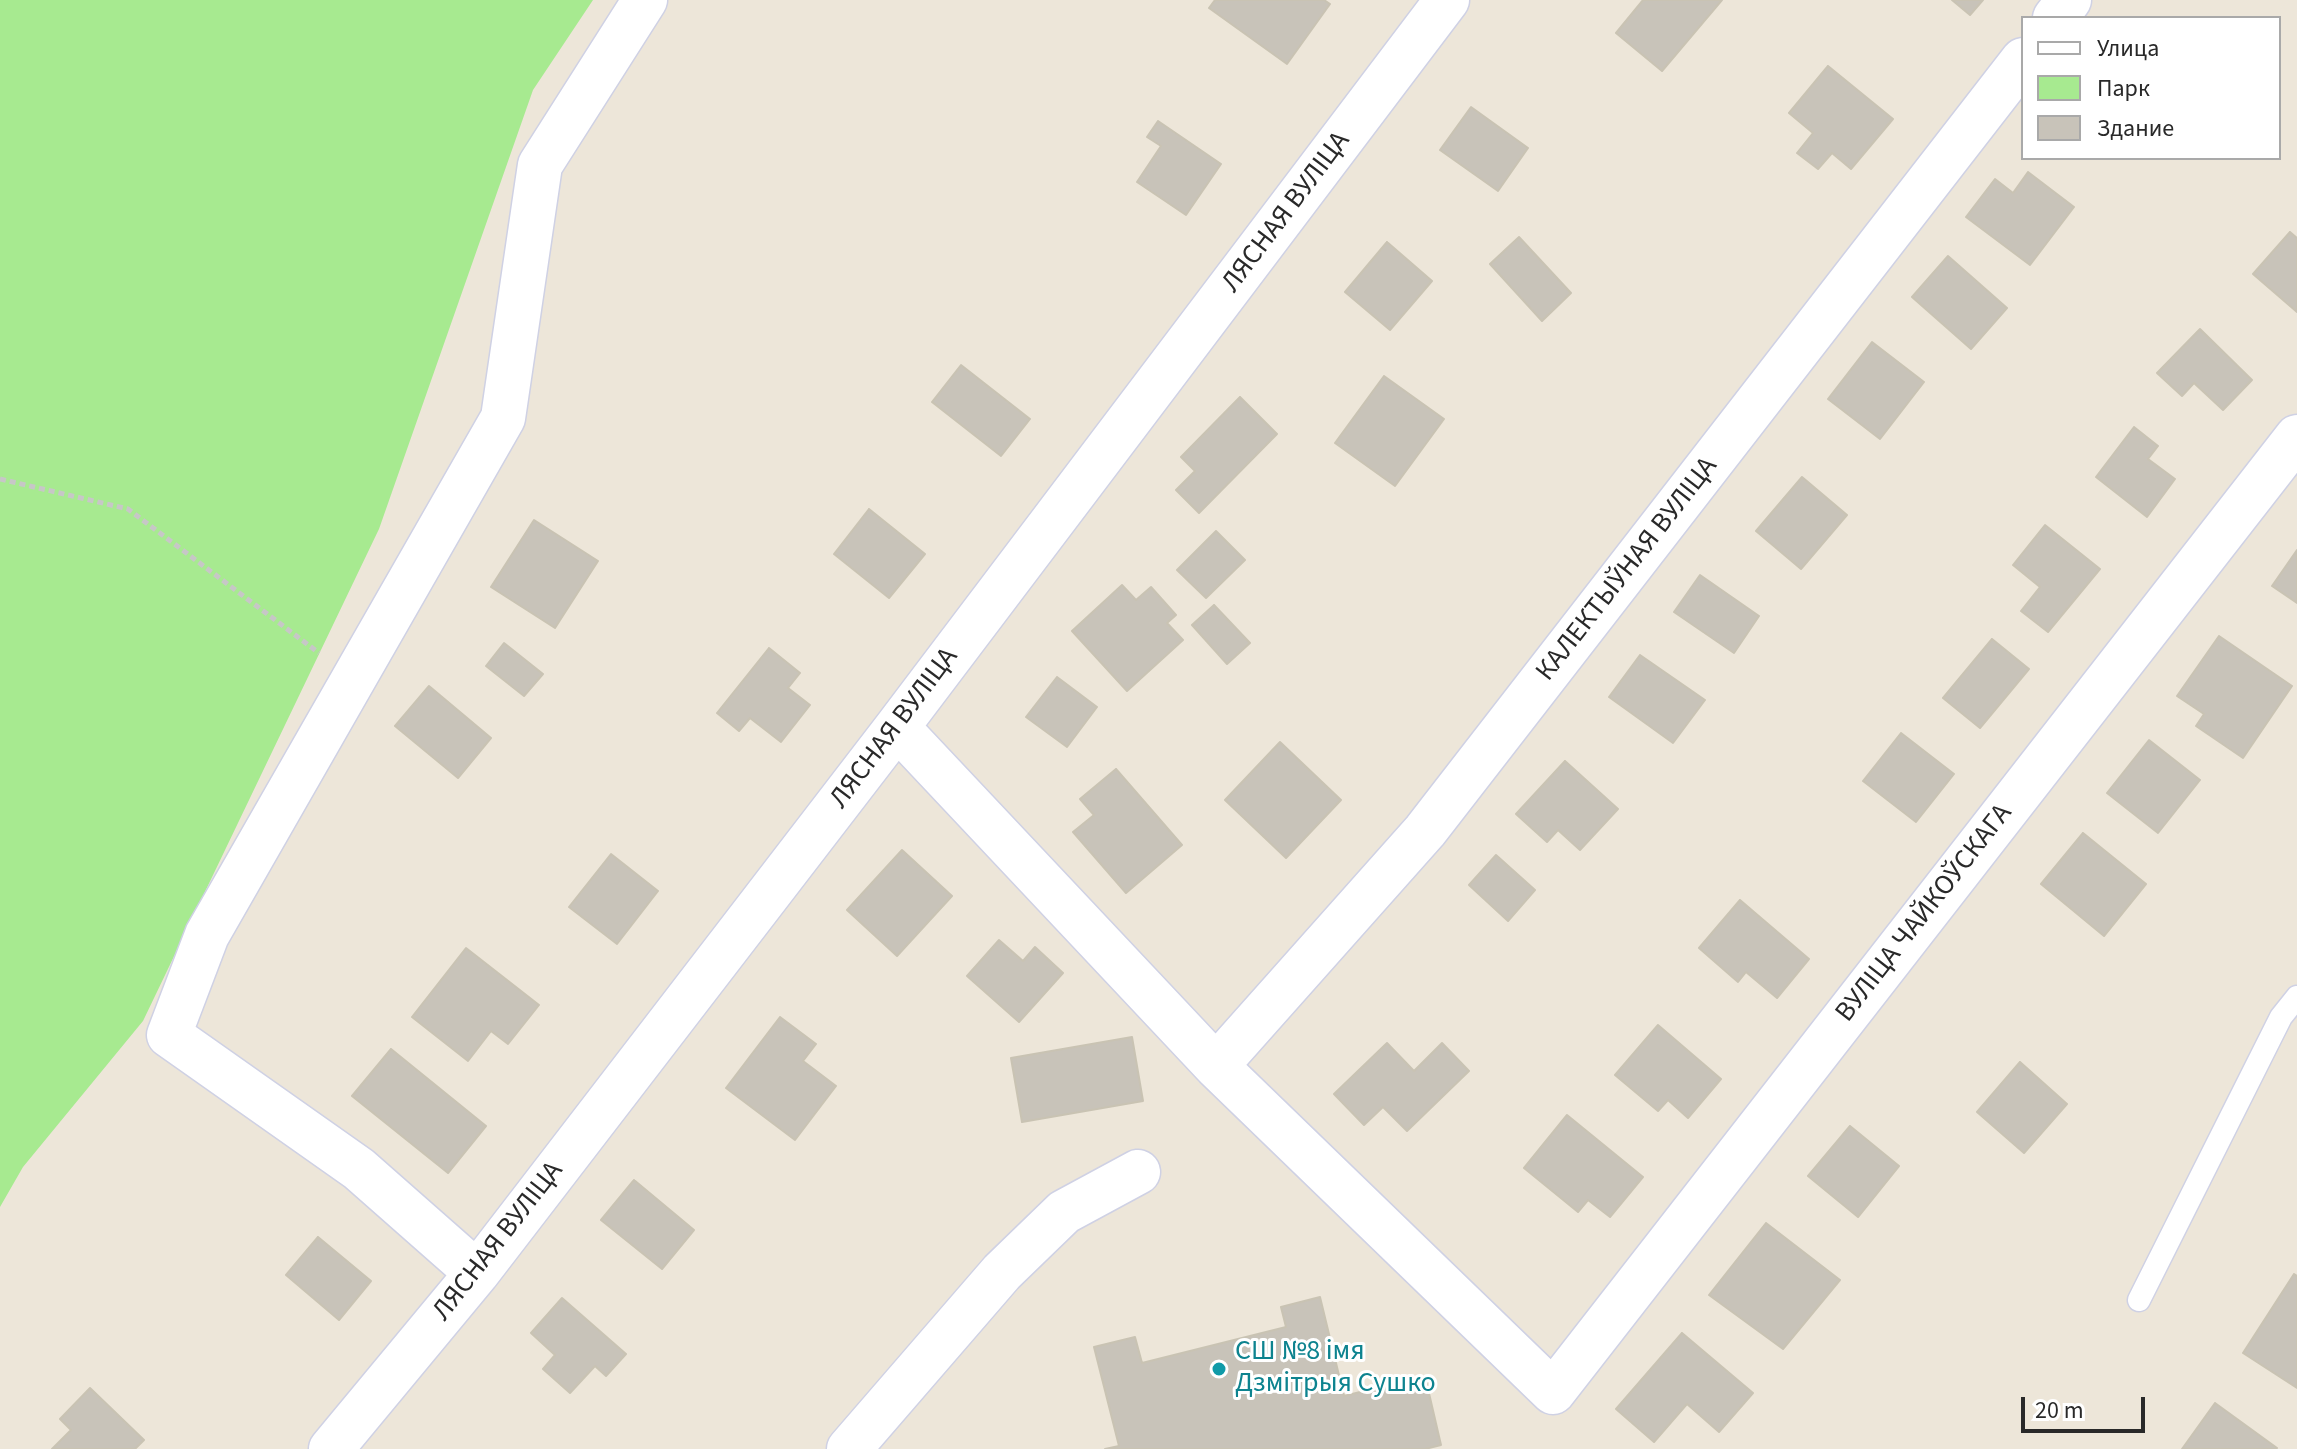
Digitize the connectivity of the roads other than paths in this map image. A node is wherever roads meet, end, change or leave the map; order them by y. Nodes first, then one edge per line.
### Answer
1 (645, 0) edge
2 (1447, 0) edge
3 (2069, 0) edge
4 (2057, 16) edge
5 (2021, 63) edge
6 (2297, 437) edge
7 (897, 727) junction
8 (2297, 997) edge
9 (1216, 1066) junction
10 (1138, 1172) dead end
11 (477, 1273) junction
12 (2139, 1300) dead end
13 (331, 1449) edge
14 (849, 1449) edge

1 - 11 street
2 - 7 street, ЛЯСНАЯ ВУЛІЦА
3 - 4 street
5 - 9 street, КАЛЕКТЫЎНАЯ ВУЛІЦА
6 - 9 street, ВУЛІЦА ЧАЙКОЎСКАГА
7 - 9 street
7 - 11 street, ЛЯСНАЯ ВУЛІЦА
8 - 12 lane
10 - 14 street
11 - 13 street, ЛЯСНАЯ ВУЛІЦА

